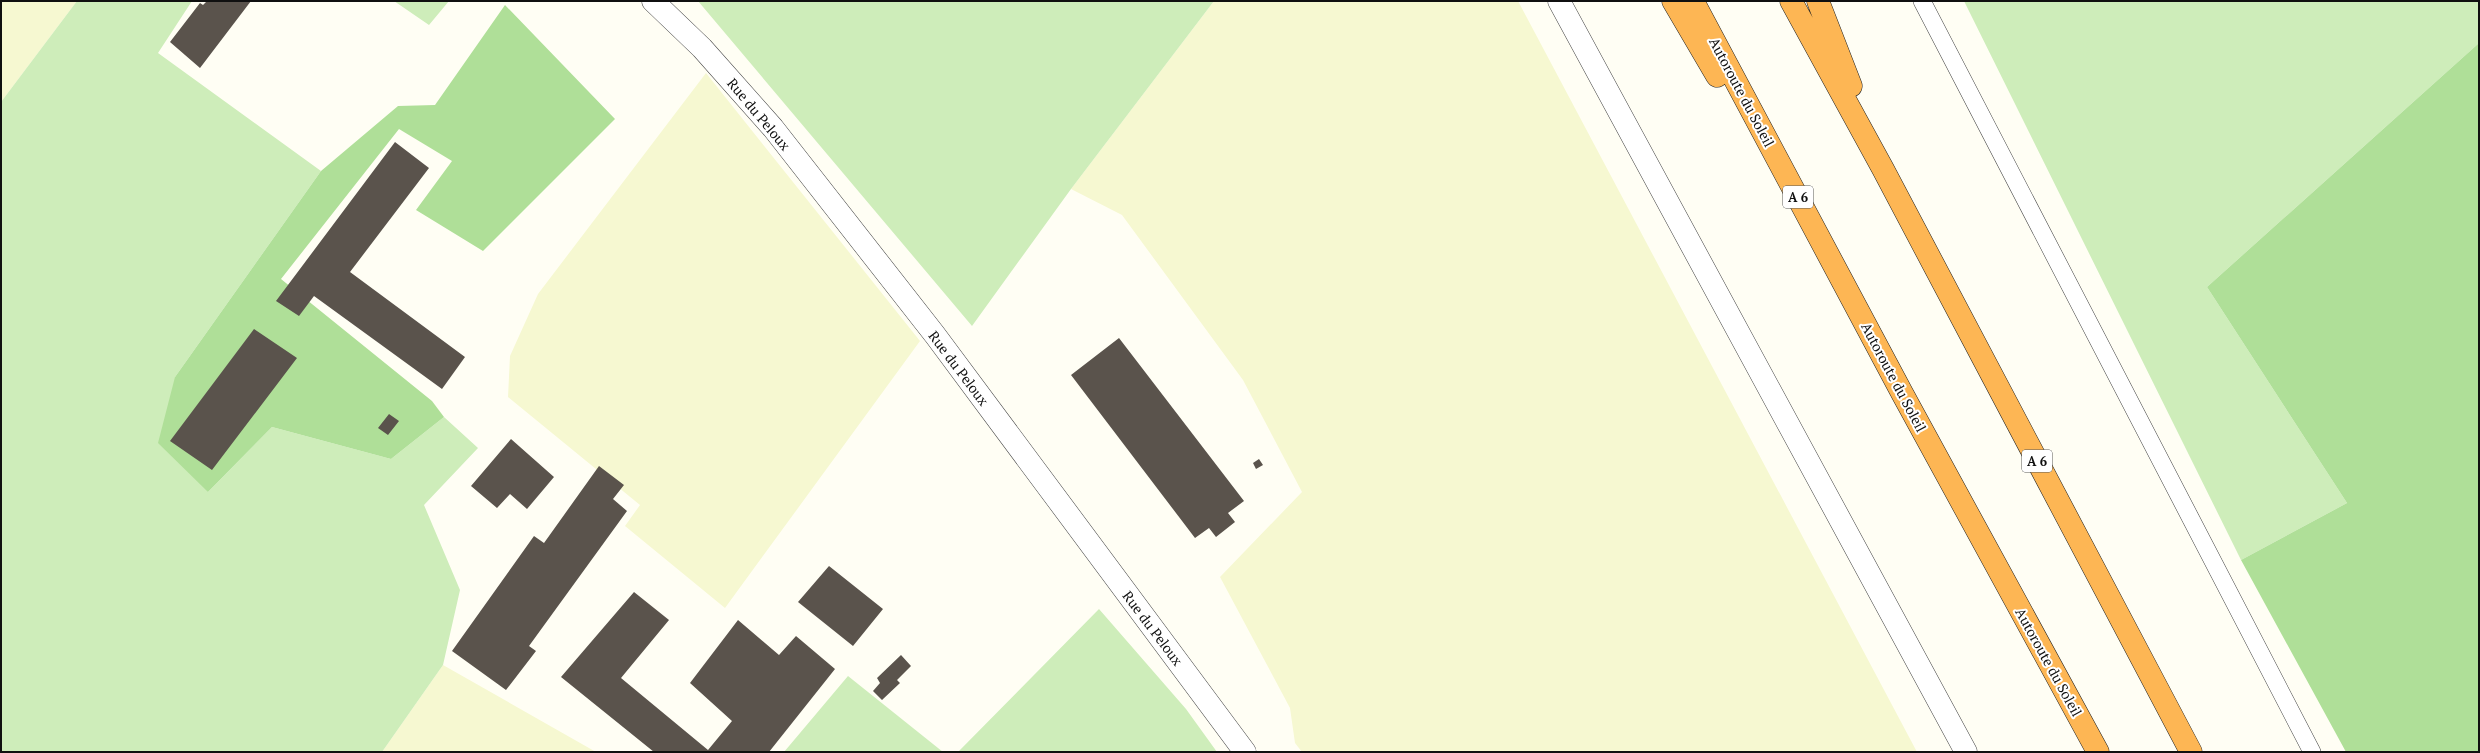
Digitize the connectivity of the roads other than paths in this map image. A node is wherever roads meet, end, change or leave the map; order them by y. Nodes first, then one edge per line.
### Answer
1 (653, 1) edge
2 (1559, 1) edge
3 (1673, 1) edge
4 (1693, 1) edge
5 (1791, 1) edge
6 (1818, 1) edge
7 (1922, 1) edge
8 (1883, 169) junction
9 (1902, 393) junction
10 (1245, 752) edge
11 (1966, 752) edge
12 (2098, 752) edge
13 (2192, 752) edge
14 (2312, 752) edge

1 - 10 street, Rue du Peloux
2 - 11 street
3 - 9 highway
4 - 9 highway, Autoroute du Soleil / A 6
5 - 8 highway, A 6
6 - 8 highway
7 - 14 lane
8 - 13 highway, A 6
9 - 12 highway, Autoroute du Soleil / A 6

